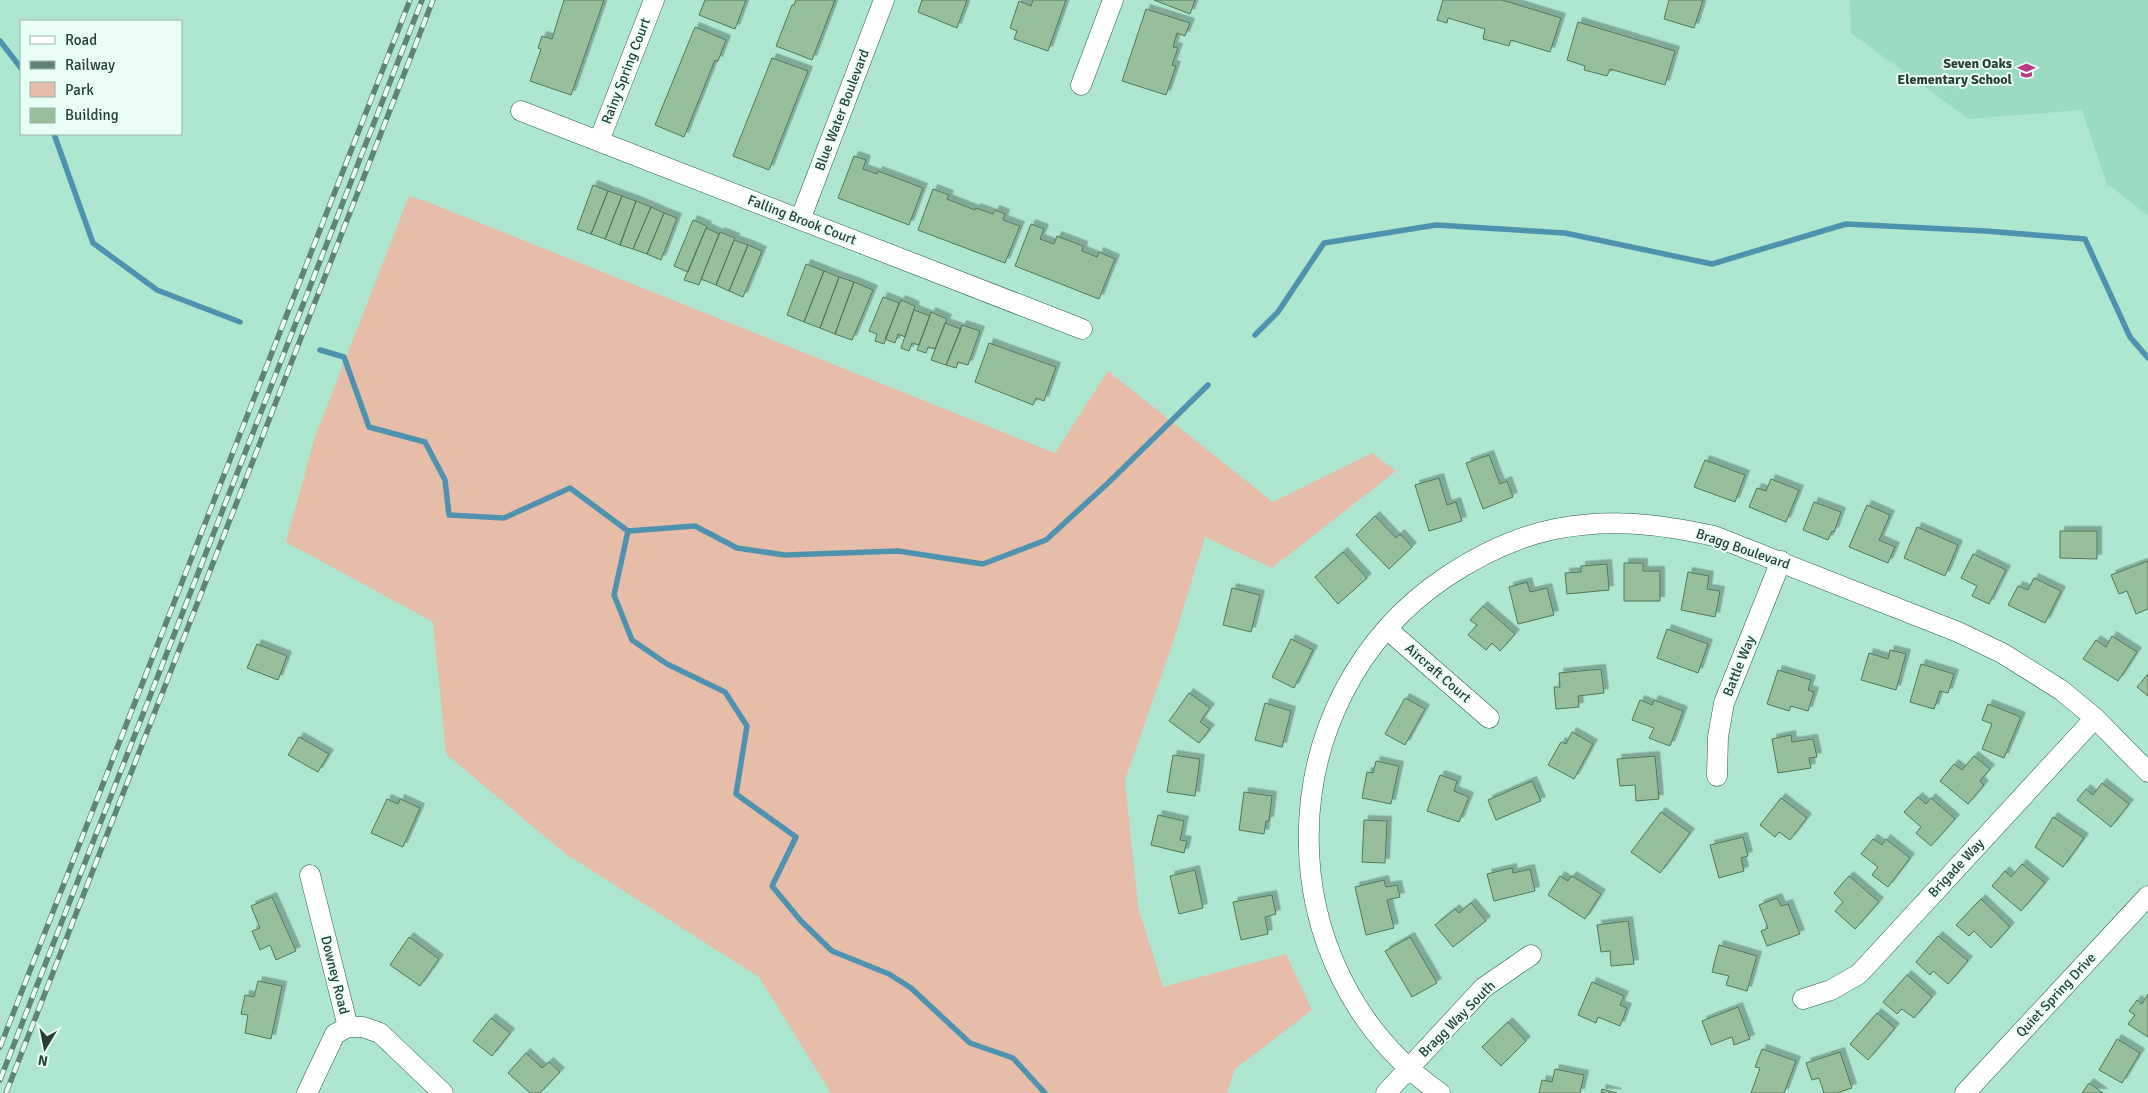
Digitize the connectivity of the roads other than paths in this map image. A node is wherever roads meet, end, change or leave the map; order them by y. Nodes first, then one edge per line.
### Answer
1 (654, 0) edge
2 (884, 0) edge
3 (1114, 0) edge
4 (1081, 85) dead end
5 (521, 111) dead end
6 (599, 141) junction
7 (800, 220) junction
8 (1082, 329) dead end
9 (1781, 561) junction
10 (1387, 629) junction
11 (1489, 718) dead end
12 (2095, 718) junction
13 (2148, 772) edge
14 (1717, 776) dead end
15 (310, 874) dead end
16 (2148, 896) edge
17 (1531, 955) dead end
18 (1803, 999) dead end
19 (348, 1027) junction
20 (1409, 1068) junction
21 (307, 1093) edge
22 (443, 1093) edge
23 (1386, 1093) edge
24 (1440, 1093) edge
25 (1965, 1093) edge

1 - 6 street, Rainy Spring Court
2 - 7 street, Blue Water Boulevard
3 - 4 street
5 - 6 street, Falling Brook Court
6 - 7 street, Falling Brook Court
7 - 8 street, Falling Brook Court
9 - 10 street, Bragg Boulevard
9 - 12 street, Bragg Boulevard
9 - 14 street, Battle Way
10 - 11 street, Aircraft Court
10 - 20 street, Bragg Boulevard
12 - 13 street, Bragg Boulevard
12 - 18 street, Brigade Way
15 - 19 street, Downey Road
16 - 25 street, Quiet Spring Drive
17 - 20 street, Bragg Way South
19 - 21 street, Downey Road
19 - 22 street
20 - 23 street, Bragg Way South
20 - 24 street, Bragg Boulevard

